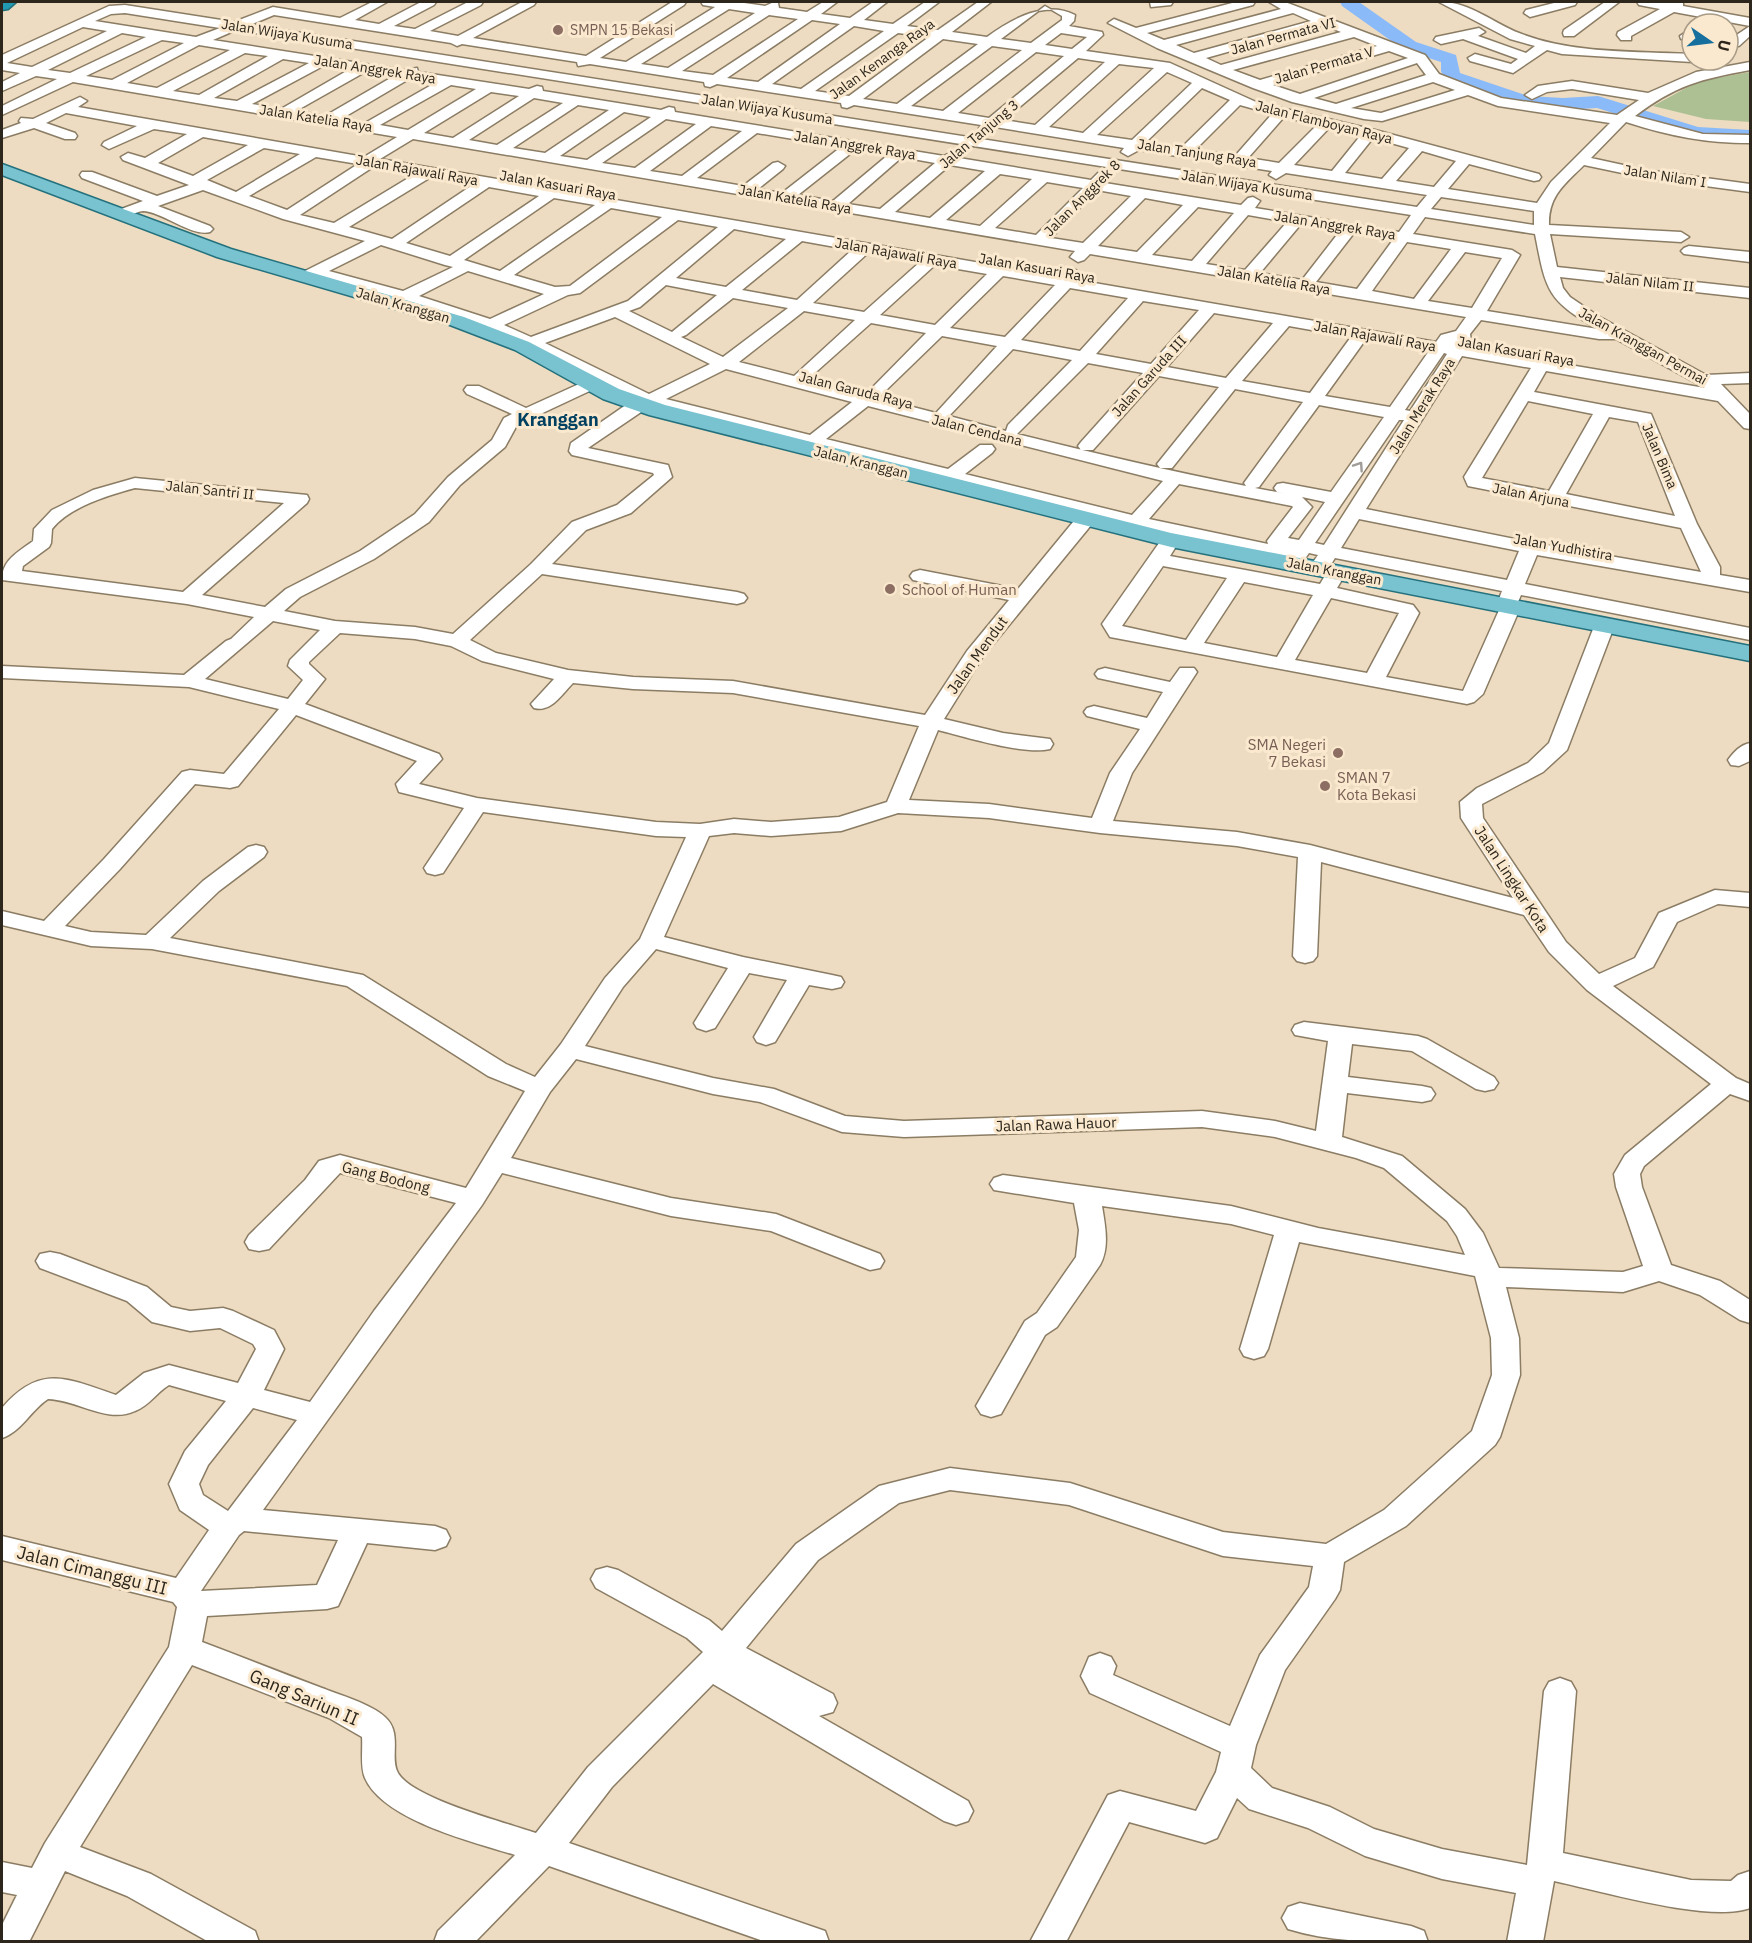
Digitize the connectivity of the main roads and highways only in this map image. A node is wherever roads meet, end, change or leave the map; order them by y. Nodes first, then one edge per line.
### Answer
1 (7, 2) edge
2 (2, 5) edge
3 (2, 169) edge
4 (1750, 654) edge

1 - 2 highway
3 - 4 main road, Jalan Kranggan

